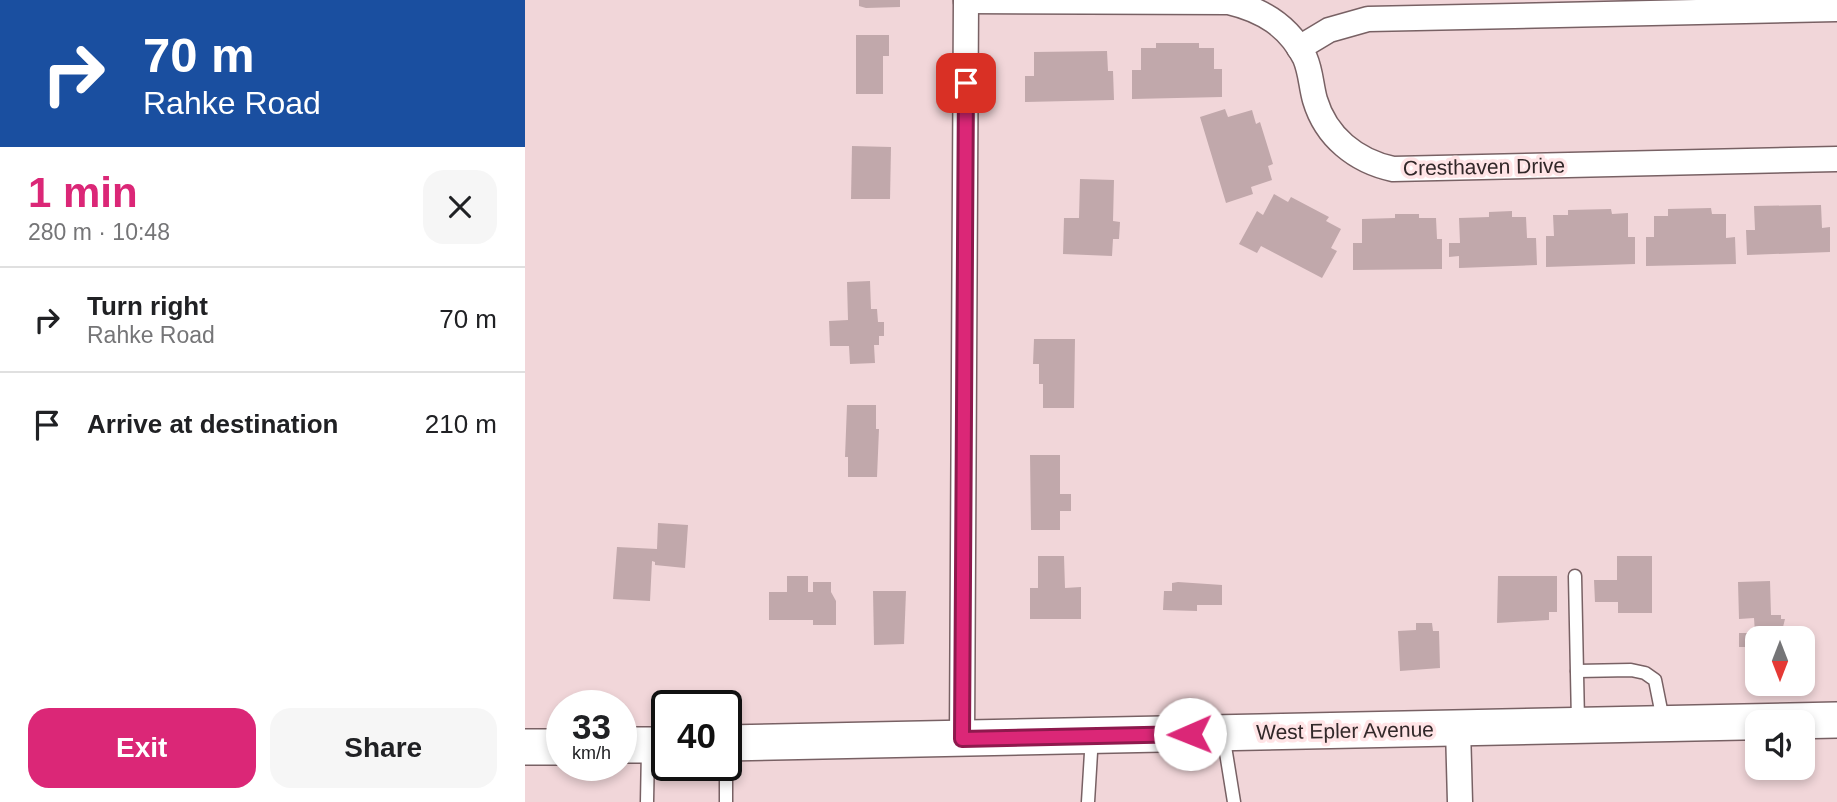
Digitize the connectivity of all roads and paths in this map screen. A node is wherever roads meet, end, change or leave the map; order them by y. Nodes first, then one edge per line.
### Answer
1 (966, 1) edge
2 (1837, 9) edge
3 (1299, 48) junction
4 (1837, 159) edge
5 (1575, 576) dead end
6 (1577, 671) junction
7 (1837, 720) edge
8 (1663, 724) junction
9 (1578, 725) junction
10 (1458, 728) junction
11 (1223, 733) junction
12 (1092, 736) junction
13 (962, 739) junction
14 (742, 744) edge
15 (645, 745) edge
16 (525, 747) edge
17 (546, 747) edge
18 (726, 781) edge
19 (647, 802) edge
20 (726, 802) edge
21 (1088, 802) edge
22 (1234, 802) edge
23 (1459, 802) edge

1 - 3 street, Cresthaven Drive
1 - 13 street
2 - 3 street
3 - 4 street, Cresthaven Drive
5 - 6 lane
6 - 8 lane
6 - 9 lane
7 - 8 street, West Epler Avenue
8 - 9 street, West Epler Avenue
9 - 10 street, West Epler Avenue
10 - 11 street, West Epler Avenue
10 - 23 street
11 - 12 street, West Epler Avenue
11 - 22 lane
12 - 13 street, West Epler Avenue
12 - 21 lane
13 - 14 street, West Epler Avenue
15 - 19 lane
16 - 17 street
18 - 20 lane

